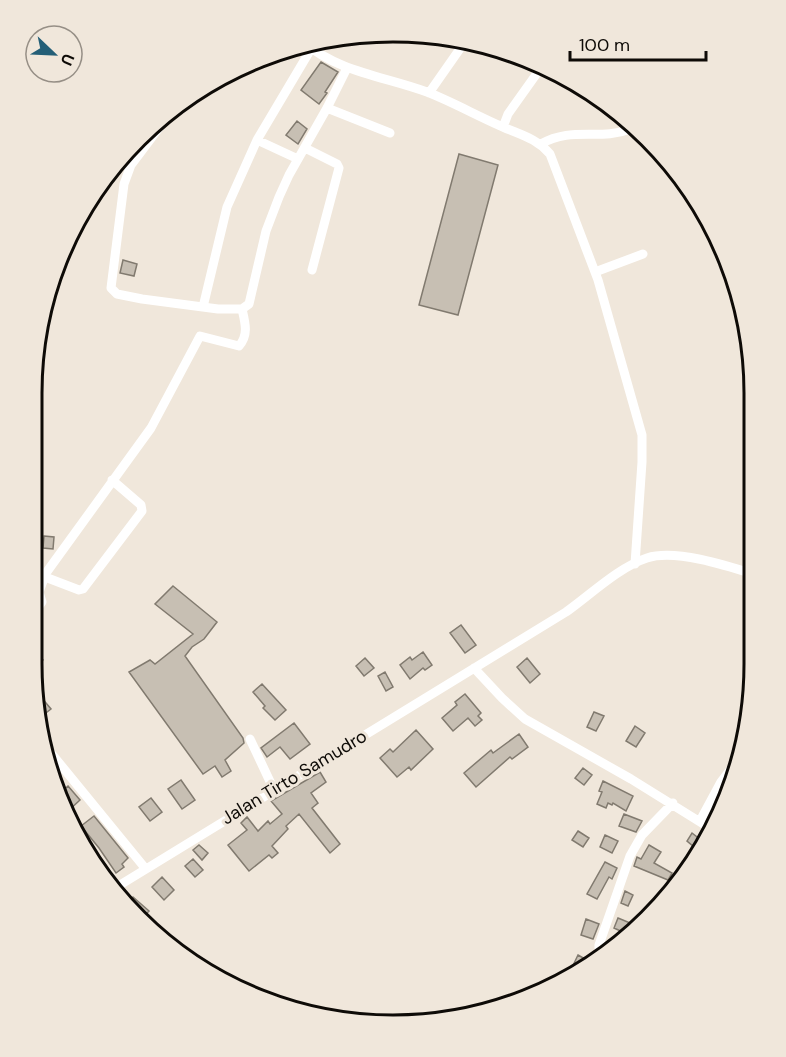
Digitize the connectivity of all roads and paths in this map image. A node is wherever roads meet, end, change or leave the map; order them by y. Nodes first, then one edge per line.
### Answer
1 (460, 49) edge
2 (317, 51) edge
3 (304, 54) edge
4 (347, 68) junction
5 (537, 73) edge
6 (429, 93) junction
7 (327, 108) junction
8 (503, 127) junction
9 (625, 130) edge
10 (390, 133) dead end
11 (257, 140) junction
12 (541, 144) junction
13 (304, 148) junction
14 (298, 159) junction
15 (128, 164) edge
16 (643, 254) dead end
17 (312, 270) dead end
18 (595, 272) junction
19 (203, 306) junction
20 (242, 309) junction
21 (112, 480) junction
22 (635, 564) junction
23 (744, 572) edge
24 (45, 577) junction
25 (42, 584) edge
26 (474, 668) junction
27 (250, 739) dead end
28 (55, 758) edge
29 (725, 777) edge
30 (274, 790) junction
31 (673, 803) junction
32 (700, 821) junction
33 (705, 825) edge
34 (145, 868) junction
35 (120, 884) edge
36 (599, 948) edge

1 - 6 street
2 - 4 street
3 - 11 street
4 - 6 street
4 - 7 street
5 - 8 street
6 - 8 street
7 - 10 street
7 - 13 street
8 - 12 street
9 - 12 street
11 - 14 street
11 - 19 street
12 - 18 street
13 - 14 street
13 - 17 street
14 - 20 street
15 - 19 street
16 - 18 street
18 - 22 street
19 - 20 street
20 - 21 street
21 - 24 street
21 - 24 street
22 - 23 street, Jalan Tirto Samudro
22 - 26 street, Jalan Tirto Samudro
24 - 25 street
26 - 30 street, Jalan Tirto Samudro
26 - 31 street
27 - 30 street
28 - 34 street
29 - 32 street
30 - 34 street, Jalan Tirto Samudro
31 - 32 street
31 - 36 street
32 - 33 street
34 - 35 street, Jalan Tirto Samudro

